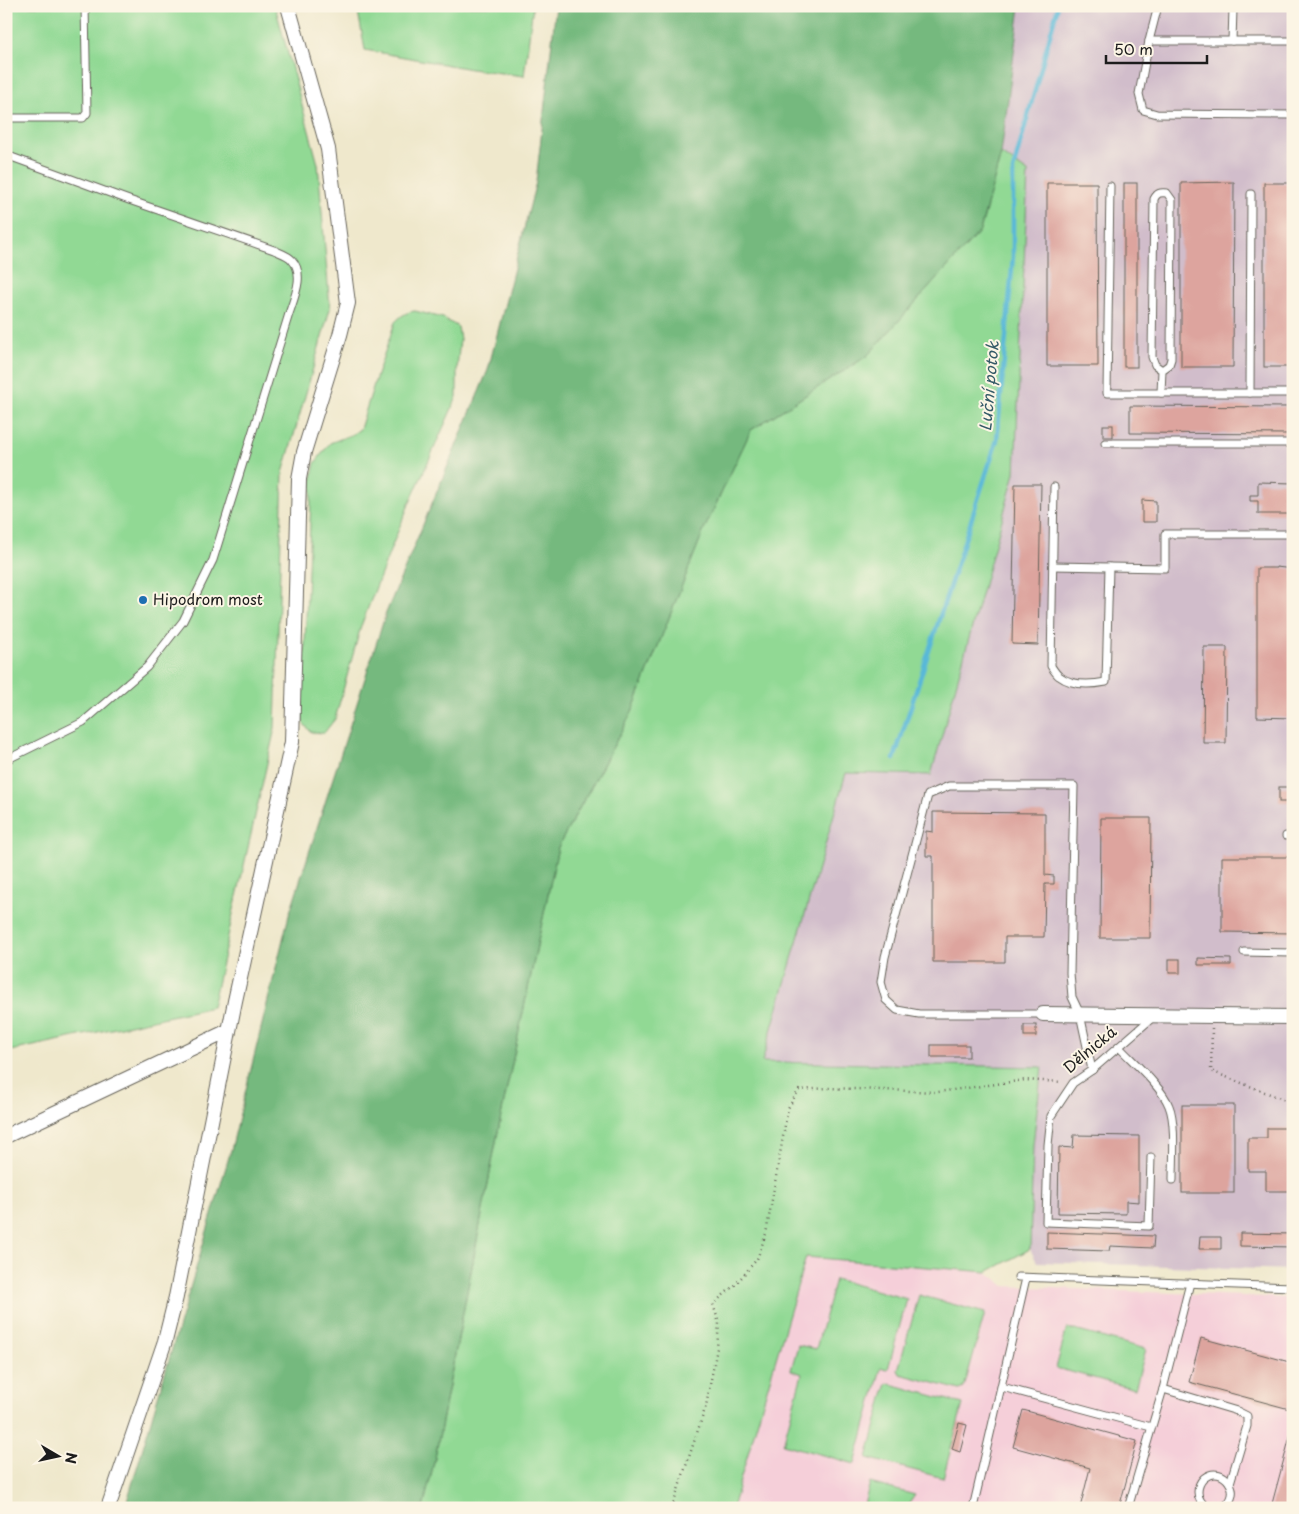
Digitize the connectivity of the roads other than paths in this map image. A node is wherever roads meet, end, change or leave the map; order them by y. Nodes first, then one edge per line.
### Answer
1 (85, 6) edge
2 (288, 6) edge
3 (1158, 6) edge
4 (1230, 6) edge
5 (1149, 41) junction
6 (1232, 41) junction
7 (1293, 41) edge
8 (1293, 115) edge
9 (6, 118) edge
10 (6, 155) edge
11 (1110, 186) dead end
12 (1250, 194) dead end
13 (1162, 370) junction
14 (1162, 393) junction
15 (1250, 393) junction
16 (1293, 393) edge
17 (1105, 443) dead end
18 (1293, 443) edge
19 (1054, 488) dead end
20 (1293, 534) edge
21 (1053, 566) junction
22 (1109, 567) junction
23 (6, 760) edge
24 (1244, 952) dead end
25 (1293, 953) edge
26 (1043, 1014) joint
27 (1080, 1014) junction
28 (1155, 1015) junction
29 (1293, 1016) edge
30 (228, 1031) junction
31 (1119, 1047) junction
32 (1092, 1070) junction
33 (6, 1136) edge
34 (1151, 1156) dead end
35 (1173, 1180) dead end
36 (1018, 1277) dead end
37 (1026, 1278) junction
38 (1190, 1283) junction
39 (1293, 1287) edge
40 (1002, 1387) junction
41 (1163, 1389) junction
42 (1151, 1427) junction
43 (1230, 1483) junction
44 (108, 1508) edge
45 (973, 1508) edge
46 (1128, 1508) edge
47 (1208, 1508) edge
48 (1222, 1508) edge

1 - 9 lane
2 - 30 street
3 - 5 lane
4 - 6 lane
5 - 6 lane
5 - 8 lane
6 - 7 lane
10 - 23 lane
11 - 14 lane
12 - 15 lane
13 - 13 lane
13 - 14 lane
14 - 15 lane
15 - 16 lane
17 - 18 lane
19 - 21 lane
20 - 22 lane
21 - 22 lane
21 - 22 lane
24 - 25 lane
26 - 27 street, Dělnická
26 - 27 lane
27 - 28 street, Dělnická
27 - 32 lane
28 - 29 street, Dělnická
28 - 31 lane, Dělnická
30 - 33 street
30 - 44 street
31 - 32 lane, Dělnická
31 - 35 lane
32 - 34 lane, Dělnická
36 - 37 lane
37 - 38 lane
37 - 40 lane
38 - 39 lane
38 - 41 lane
40 - 42 lane
40 - 45 lane
41 - 42 lane
41 - 43 lane
42 - 46 lane
43 - 47 lane
43 - 48 lane

